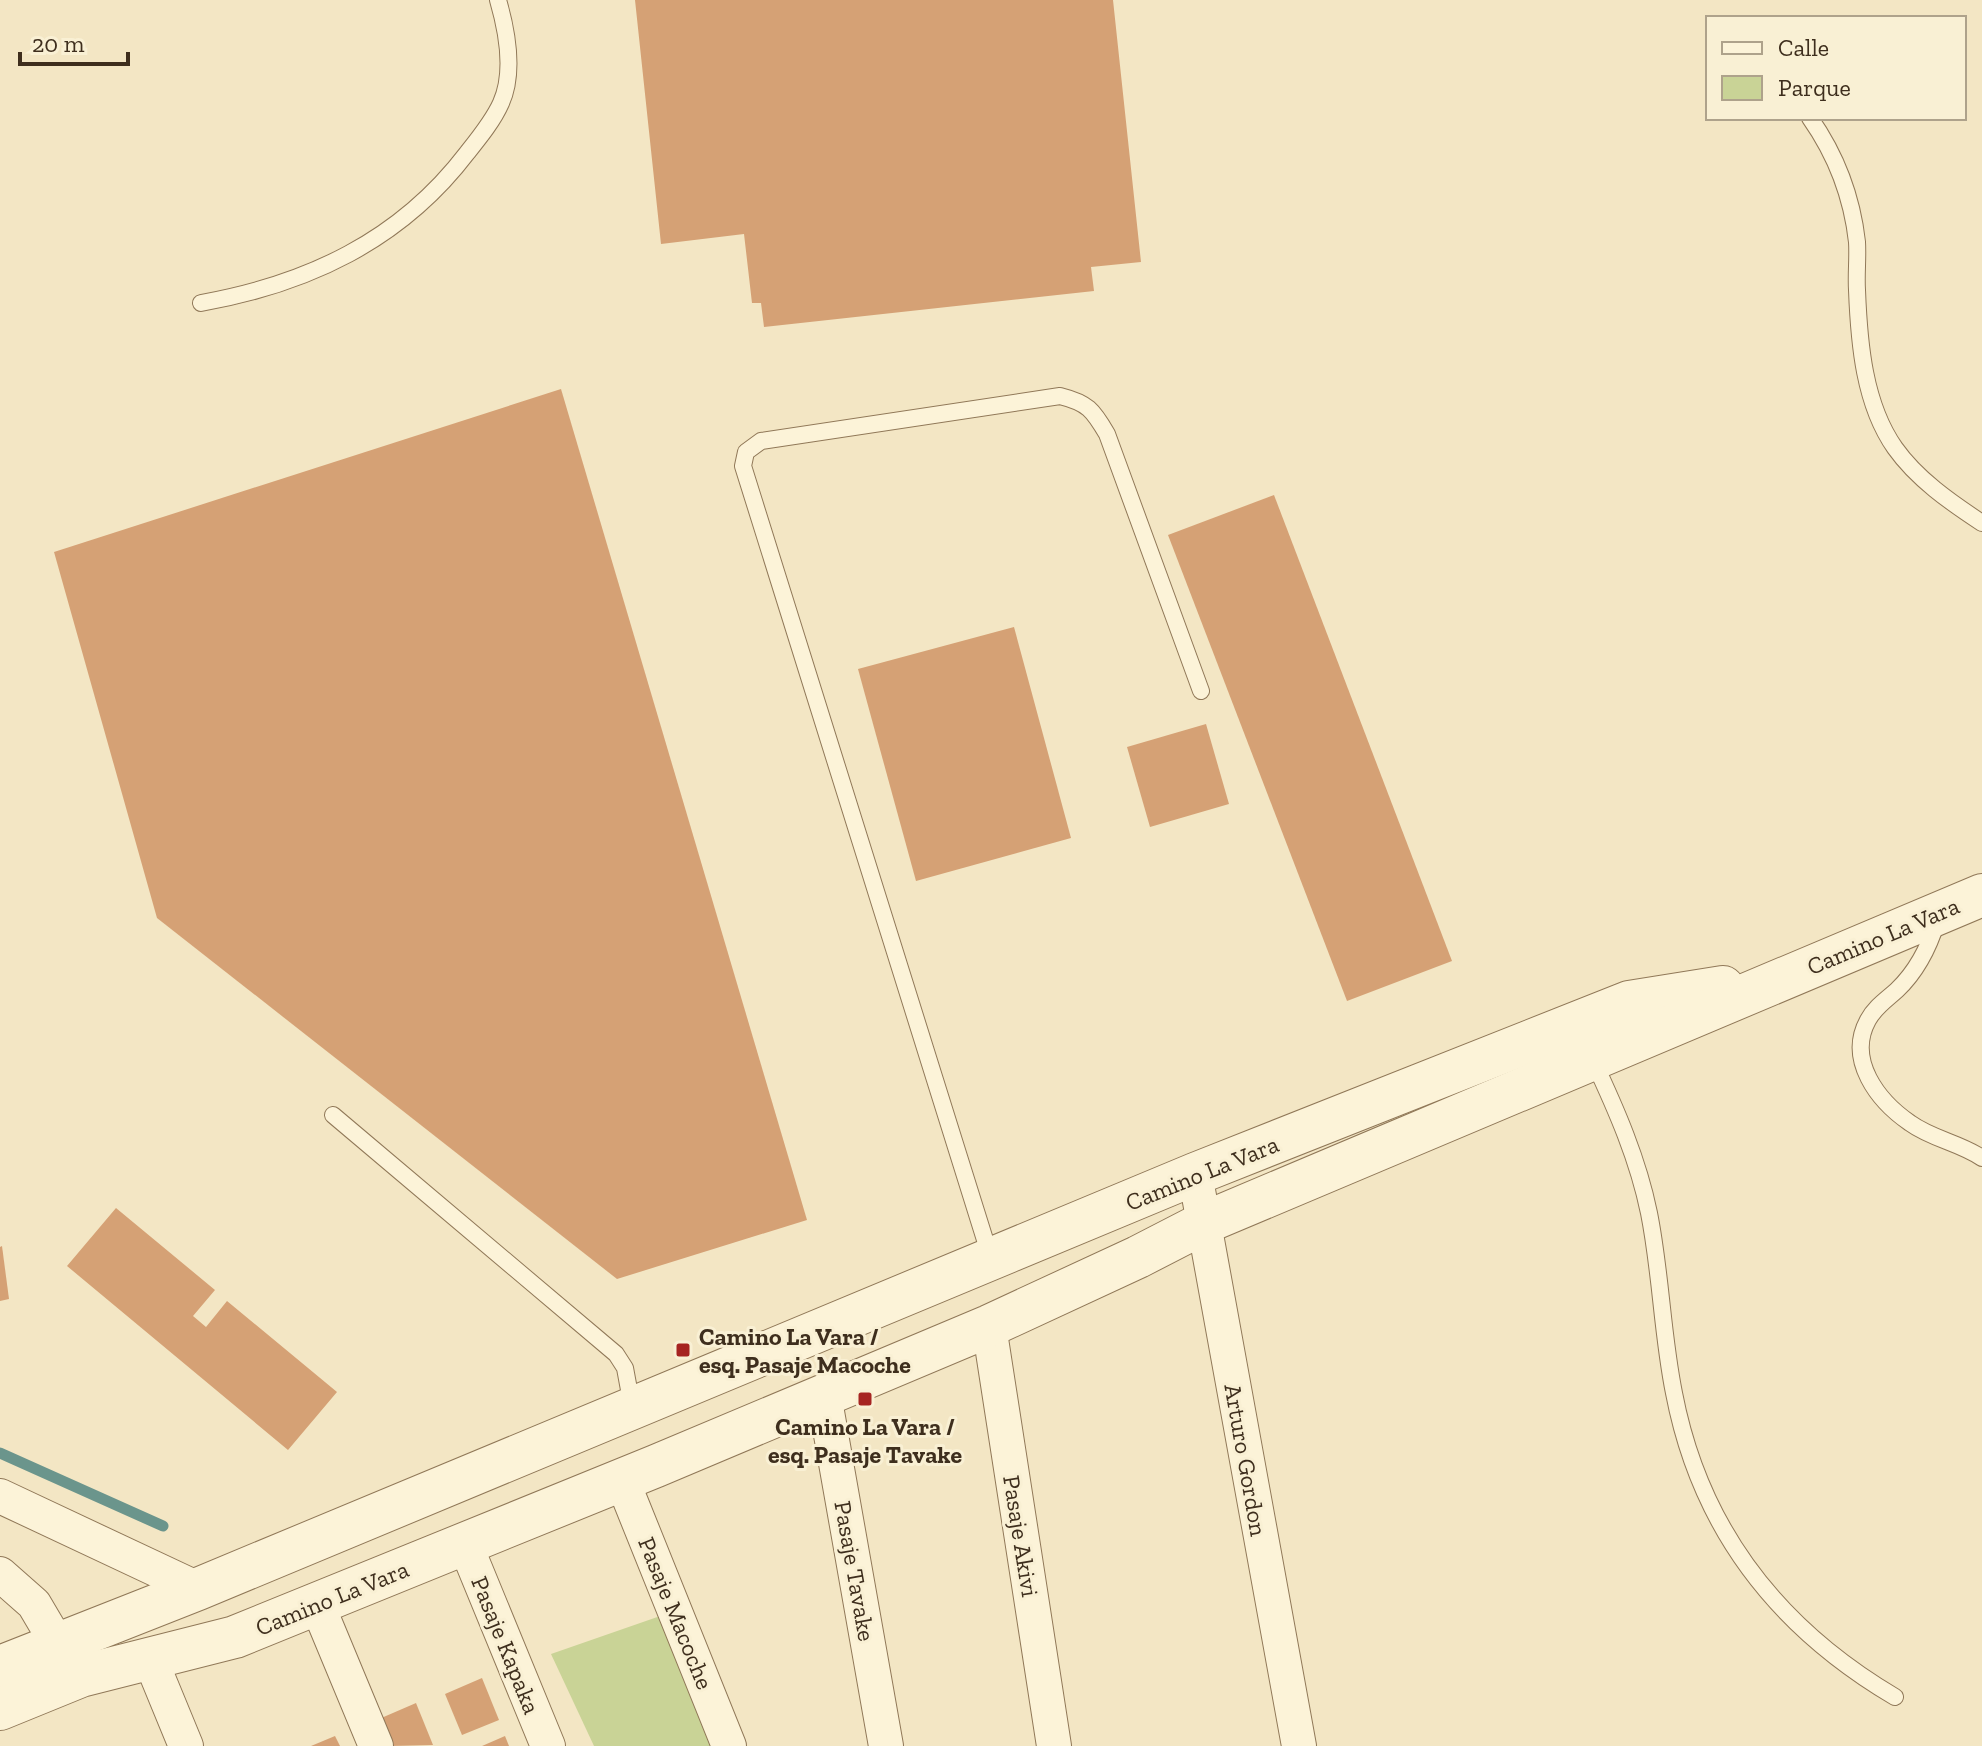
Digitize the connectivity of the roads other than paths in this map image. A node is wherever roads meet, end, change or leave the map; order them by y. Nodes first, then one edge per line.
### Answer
1 (498, 0) edge
2 (1811, 120) edge
3 (201, 303) dead end
4 (1982, 523) edge
5 (1201, 691) dead end
6 (1982, 895) edge
7 (1940, 912) junction
8 (1783, 978) junction
9 (1592, 1059) junction
10 (333, 1115) dead end
11 (1982, 1158) edge
12 (1195, 1174) junction
13 (1204, 1223) junction
14 (992, 1260) junction
15 (989, 1326) junction
16 (824, 1395) junction
17 (632, 1408) junction
18 (639, 1473) junction
19 (0, 1496) edge
20 (465, 1544) junction
21 (0, 1574) edge
22 (198, 1589) junction
23 (317, 1604) junction
24 (57, 1643) junction
25 (151, 1661) junction
26 (0, 1667) edge
27 (1895, 1697) dead end
28 (0, 1709) edge
29 (186, 1746) edge
30 (376, 1746) edge
31 (548, 1746) edge
32 (729, 1746) edge
33 (886, 1746) edge
34 (1054, 1746) edge
35 (1299, 1746) edge

1 - 3 lane
2 - 4 lane
5 - 14 lane
6 - 7 street, Camino La Vara
7 - 8 street, Camino La Vara
7 - 11 lane
8 - 9 street, Camino La Vara
8 - 12 street, Camino La Vara
9 - 13 street, Camino La Vara
9 - 27 lane
10 - 17 lane
12 - 13 street, Arturo Gordon
12 - 14 street, Camino La Vara
13 - 15 street, Camino La Vara
13 - 35 street, Arturo Gordon
14 - 17 street, Camino La Vara
15 - 16 street, Camino La Vara
15 - 34 street, Pasaje Akivi
16 - 18 street, Camino La Vara
16 - 33 street, Pasaje Tavake
17 - 18 street
17 - 22 street, Camino La Vara
18 - 20 street, Camino La Vara
18 - 32 street, Pasaje Macoche
19 - 22 street
20 - 23 street, Camino La Vara
20 - 31 street, Pasaje Kapaka
21 - 24 street
22 - 24 street, Camino La Vara
23 - 25 street, Camino La Vara
23 - 30 street
24 - 26 street, Camino La Vara
25 - 28 street, Camino La Vara
25 - 29 street

